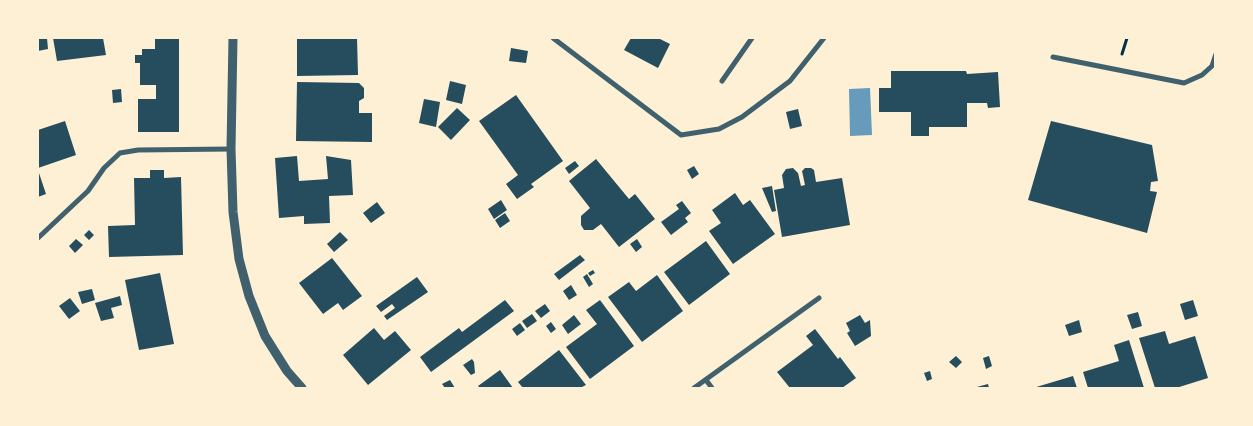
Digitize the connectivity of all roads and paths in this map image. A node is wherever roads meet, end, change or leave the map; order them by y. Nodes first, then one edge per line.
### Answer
1 (233, 38) edge
2 (554, 38) edge
3 (752, 38) edge
4 (824, 38) edge
5 (1216, 54) edge
6 (1053, 57) dead end
7 (722, 81) dead end
8 (231, 150) junction
9 (38, 238) edge
10 (819, 298) dead end
11 (706, 380) junction
12 (302, 388) edge
13 (694, 388) edge
14 (712, 388) edge

1 - 8 street
2 - 4 street
3 - 7 street
5 - 6 street
8 - 9 street
8 - 12 street
10 - 11 street
11 - 13 street
11 - 14 street

